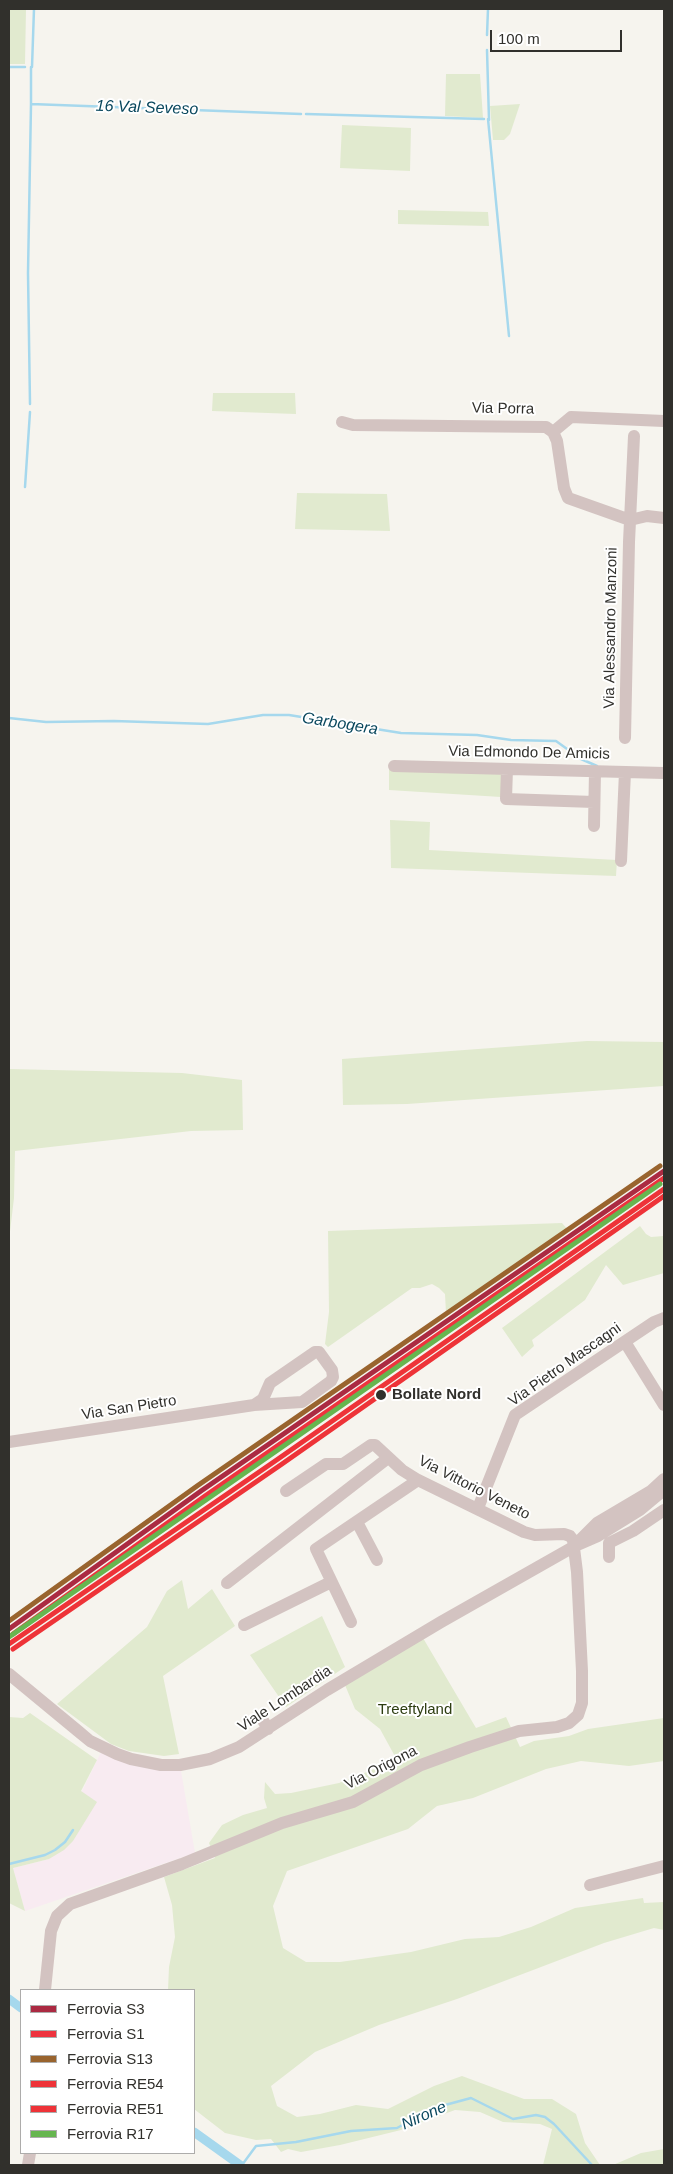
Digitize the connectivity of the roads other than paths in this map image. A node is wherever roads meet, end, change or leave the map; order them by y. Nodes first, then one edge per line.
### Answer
1 (664, 421) edge
2 (342, 422) dead end
3 (553, 432) junction
4 (634, 436) dead end
5 (664, 518) edge
6 (630, 520) junction
7 (625, 738) dead end
8 (394, 766) dead end
9 (508, 769) junction
10 (595, 771) junction
11 (626, 772) junction
12 (664, 773) edge
13 (594, 802) junction
14 (594, 826) dead end
15 (621, 861) dead end
16 (664, 1318) edge
17 (625, 1342) junction
18 (664, 1405) edge
19 (254, 1406) junction
20 (9, 1442) edge
21 (388, 1458) junction
22 (664, 1478) edge
23 (418, 1480) junction
24 (664, 1490) edge
25 (286, 1491) dead end
26 (478, 1508) junction
27 (664, 1510) edge
28 (357, 1522) junction
29 (574, 1546) junction
30 (610, 1557) dead end
31 (377, 1560) dead end
32 (331, 1582) junction
33 (227, 1583) dead end
34 (352, 1622) dead end
35 (244, 1626) dead end
36 (9, 1674) edge
37 (261, 1717) dead end
38 (268, 1729) junction
39 (664, 1866) edge
40 (590, 1885) dead end
41 (45, 1989) edge

1 - 3 street
2 - 3 street, Via Porra
3 - 6 street
4 - 6 street, Via Alessandro Manzoni
5 - 6 street
6 - 7 street, Via Alessandro Manzoni
8 - 9 street, Via Edmondo De Amicis
9 - 10 street, Via Edmondo De Amicis
9 - 13 street
10 - 11 street, Via Edmondo De Amicis
10 - 13 street
11 - 12 street, Via Edmondo De Amicis
11 - 15 street
13 - 14 street
16 - 17 street, Via Pietro Mascagni
17 - 18 street
17 - 26 street, Via Pietro Mascagni
19 - 19 street, Via San Pietro
19 - 20 street, Via San Pietro
21 - 23 street, Via Vittorio Veneto
21 - 25 street, Via Vittorio Veneto
21 - 33 street
22 - 29 street
23 - 26 street, Via Vittorio Veneto
23 - 28 street
24 - 29 street
26 - 29 street, Via Vittorio Veneto
27 - 30 street
28 - 31 street
28 - 32 street
29 - 38 street, Viale Lombardia
29 - 41 street, Via Origona
32 - 34 street
32 - 35 street
36 - 38 street, Viale Lombardia
37 - 38 street
39 - 40 street

